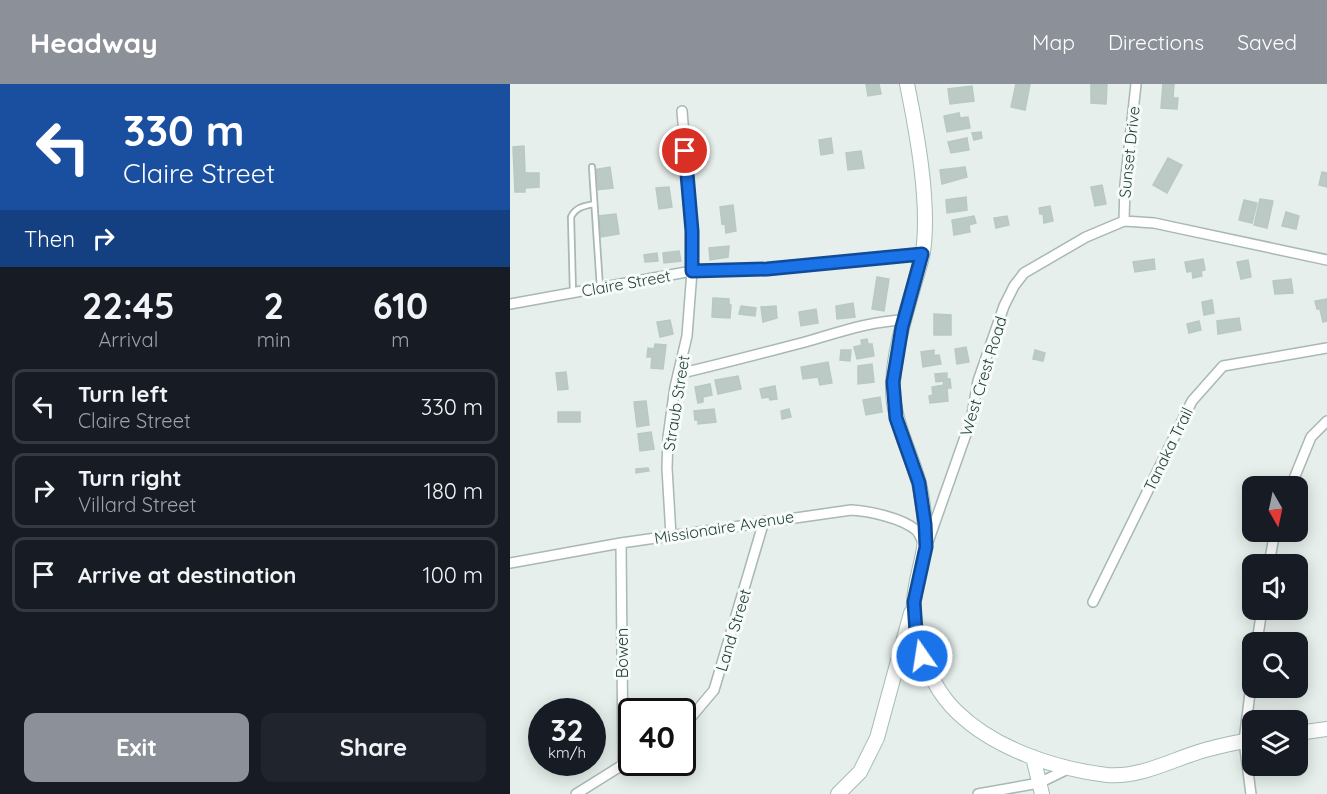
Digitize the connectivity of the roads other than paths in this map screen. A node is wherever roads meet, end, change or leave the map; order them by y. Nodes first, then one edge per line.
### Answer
1 (907, 84) edge
2 (1136, 84) edge
3 (682, 111) dead end
4 (592, 167) dead end
5 (594, 204) junction
6 (1124, 221) junction
7 (922, 254) junction
8 (1327, 260) edge
9 (692, 271) junction
10 (600, 288) junction
11 (573, 293) junction
12 (510, 304) edge
13 (904, 320) junction
14 (1327, 348) edge
15 (678, 374) junction
16 (1327, 421) edge
17 (1295, 476) edge
18 (764, 521) junction
19 (671, 536) junction
20 (621, 543) junction
21 (926, 547) junction
22 (510, 562) edge
23 (914, 602) junction
24 (1093, 602) dead end
25 (625, 698) edge
26 (696, 711) edge
27 (1327, 729) edge
28 (1308, 732) edge
29 (1242, 742) edge
30 (1033, 757) junction
31 (618, 767) edge
32 (1070, 768) junction
33 (1250, 776) edge
34 (1040, 789) edge
35 (576, 794) edge
36 (838, 794) edge
37 (978, 794) edge
38 (1251, 794) edge

1 - 7 street
2 - 6 street, Sunset Drive
3 - 9 street, Straub Street
4 - 5 lane
5 - 10 lane
5 - 11 lane
6 - 8 street, West Crest Road
6 - 21 street, West Crest Road
7 - 9 street, Claire Street
7 - 13 street
9 - 10 street, Claire Street
9 - 15 street, Straub Street
10 - 11 street, Claire Street
11 - 12 street, Claire Street
13 - 15 street
13 - 21 street
14 - 24 street, Tanaka Trail
15 - 19 street, Straub Street
16 - 17 street
18 - 19 street, Missionaire Avenue
18 - 21 street, Missionaire Avenue
18 - 26 street, Land Street
19 - 20 street, Missionaire Avenue
20 - 22 street, Missionaire Avenue
20 - 25 street, Bowen
21 - 23 street
23 - 30 street
23 - 36 street
27 - 28 street
29 - 32 street
30 - 32 street
30 - 34 street
31 - 35 street
32 - 34 street
33 - 38 street
34 - 37 street

